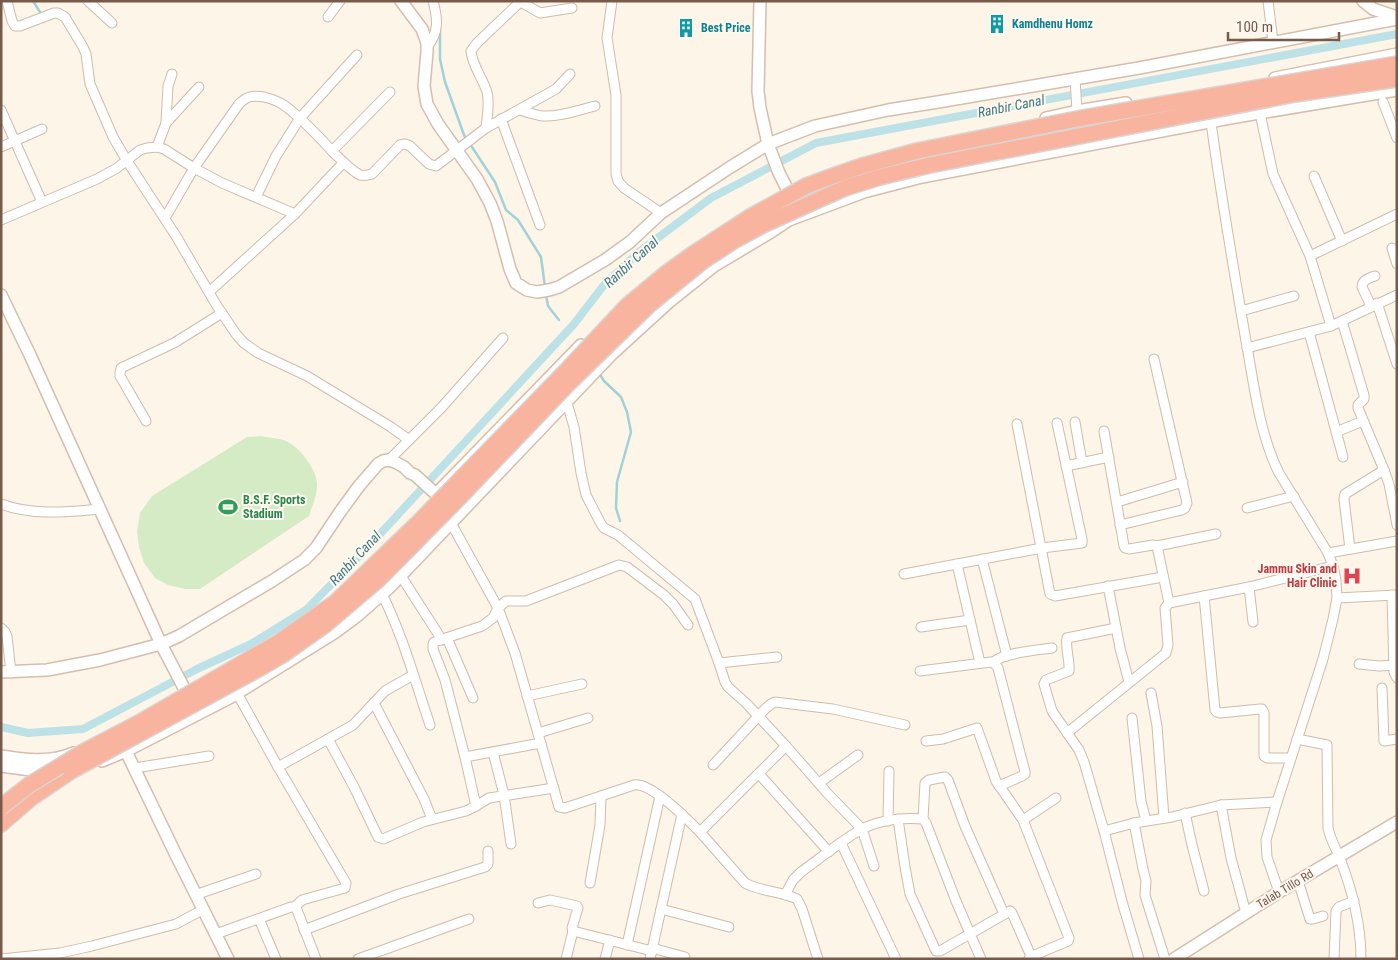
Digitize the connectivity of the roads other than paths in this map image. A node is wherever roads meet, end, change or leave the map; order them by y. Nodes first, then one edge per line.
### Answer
1 (7, 1) edge
2 (88, 1) edge
3 (340, 1) edge
4 (401, 1) edge
5 (433, 1) edge
6 (521, 1) edge
7 (612, 1) edge
8 (760, 1) edge
9 (1268, 1) edge
10 (1363, 1) edge
11 (572, 8) dead end
12 (328, 17) dead end
13 (1397, 18) edge
14 (112, 23) dead end
15 (1273, 42) junction
16 (427, 48) junction
17 (1397, 54) edge
18 (357, 55) dead end
19 (1397, 64) edge
20 (172, 74) dead end
21 (570, 74) dead end
22 (1397, 78) edge
23 (1075, 81) junction
24 (199, 87) dead end
25 (1206, 90) junction
26 (1397, 90) edge
27 (390, 92) dead end
28 (1383, 102) dead end
29 (595, 106) dead end
30 (1077, 108) junction
31 (1, 110) edge
32 (519, 110) junction
33 (300, 118) junction
34 (1261, 118) dead end
35 (501, 119) junction
36 (1211, 122) junction
37 (166, 123) junction
38 (486, 128) junction
39 (42, 129) dead end
40 (1397, 138) edge
41 (15, 140) junction
42 (1, 147) edge
43 (157, 147) junction
44 (770, 148) junction
45 (459, 149) junction
46 (332, 151) junction
47 (127, 161) junction
48 (344, 163) junction
49 (194, 168) junction
50 (1314, 176) dead end
51 (787, 190) junction
52 (256, 197) junction
53 (42, 202) junction
54 (661, 213) junction
55 (295, 214) junction
56 (1397, 214) edge
57 (165, 218) junction
58 (1, 220) edge
59 (789, 220) junction
60 (540, 224) dead end
61 (1342, 241) junction
62 (1392, 248) dead end
63 (1310, 256) junction
64 (1397, 264) edge
65 (1375, 276) dead end
66 (209, 292) junction
67 (1, 295) edge
68 (1397, 295) edge
69 (1294, 296) dead end
70 (1374, 305) junction
71 (1241, 311) junction
72 (222, 312) junction
73 (1342, 321) junction
74 (1330, 326) junction
75 (1309, 332) junction
76 (503, 338) dead end
77 (1248, 348) junction
78 (1154, 359) dead end
79 (1397, 364) edge
80 (567, 403) junction
81 (146, 421) dead end
82 (1363, 421) junction
83 (1075, 422) dead end
84 (1057, 423) dead end
85 (1017, 424) dead end
86 (1104, 431) dead end
87 (1336, 432) junction
88 (409, 440) junction
89 (1343, 457) dead end
90 (1109, 458) junction
91 (389, 460) junction
92 (1082, 463) junction
93 (1066, 466) junction
94 (1384, 470) junction
95 (1183, 482) junction
96 (431, 494) junction
97 (1294, 496) junction
98 (1117, 502) junction
99 (1, 504) edge
100 (1247, 508) dead end
101 (100, 509) junction
102 (451, 524) junction
103 (1120, 525) junction
104 (1397, 525) edge
105 (1216, 534) dead end
106 (1397, 541) edge
107 (1157, 546) junction
108 (1042, 548) junction
109 (1350, 550) junction
110 (1328, 553) junction
111 (982, 560) junction
112 (957, 564) junction
113 (1333, 566) junction
114 (904, 574) dead end
115 (401, 576) junction
116 (1163, 577) junction
117 (1108, 586) junction
118 (1248, 587) junction
119 (382, 594) junction
120 (1394, 595) edge
121 (1204, 596) junction
122 (1337, 598) junction
123 (1169, 603) junction
124 (498, 608) junction
125 (970, 620) junction
126 (1253, 622) dead end
127 (688, 625) dead end
128 (921, 627) dead end
129 (1, 628) edge
130 (1116, 628) junction
131 (444, 639) junction
132 (161, 644) junction
133 (1052, 648) dead end
134 (1007, 656) junction
135 (777, 657) dead end
136 (719, 663) junction
137 (980, 663) junction
138 (993, 663) junction
139 (1358, 664) dead end
140 (1395, 665) edge
141 (920, 671) dead end
142 (6, 672) edge
143 (413, 675) junction
144 (1397, 678) edge
145 (1129, 682) junction
146 (582, 684) dead end
147 (184, 688) junction
148 (1382, 688) dead end
149 (238, 693) junction
150 (1151, 693) dead end
151 (527, 696) junction
152 (473, 698) dead end
153 (374, 704) junction
154 (588, 718) dead end
155 (759, 718) junction
156 (1132, 718) dead end
157 (905, 725) dead end
158 (430, 726) dead end
159 (116, 729) junction
160 (538, 733) junction
161 (1067, 733) junction
162 (328, 739) junction
163 (1297, 739) junction
164 (1397, 739) edge
165 (926, 742) dead end
166 (541, 743) junction
167 (786, 746) junction
168 (126, 751) junction
169 (493, 752) junction
170 (74, 753) junction
171 (1, 756) edge
172 (209, 756) dead end
173 (858, 756) dead end
174 (465, 757) junction
175 (1291, 758) junction
176 (713, 764) dead end
177 (1, 766) edge
178 (278, 767) junction
179 (135, 768) junction
180 (49, 770) junction
181 (889, 771) dead end
182 (759, 774) junction
183 (819, 783) junction
184 (999, 786) junction
185 (554, 788) junction
186 (504, 795) junction
187 (601, 796) junction
188 (660, 796) junction
189 (1056, 798) dead end
190 (1277, 802) junction
191 (1221, 805) junction
192 (476, 806) junction
193 (1, 807) edge
194 (1185, 813) junction
195 (682, 814) junction
196 (1164, 818) junction
197 (432, 819) junction
198 (898, 819) junction
199 (923, 819) junction
200 (1023, 820) junction
201 (888, 821) junction
202 (1146, 821) junction
203 (1134, 823) junction
204 (1, 824) edge
205 (1396, 826) edge
206 (704, 827) junction
207 (862, 829) junction
208 (1104, 831) junction
209 (841, 843) junction
210 (511, 844) dead end
211 (488, 851) dead end
212 (829, 852) junction
213 (1340, 857) junction
214 (874, 866) dead end
215 (256, 874) dead end
216 (1298, 881) junction
217 (590, 882) dead end
218 (788, 889) junction
219 (1204, 891) dead end
220 (1279, 892) junction
221 (195, 895) junction
222 (1354, 901) junction
223 (538, 903) dead end
224 (295, 907) junction
225 (204, 909) junction
226 (661, 909) junction
227 (1246, 912) junction
228 (1004, 914) junction
229 (1323, 916) dead end
230 (259, 919) junction
231 (469, 919) dead end
232 (729, 926) dead end
233 (304, 930) junction
234 (573, 931) junction
235 (216, 934) junction
236 (970, 934) junction
237 (610, 940) junction
238 (626, 945) junction
239 (651, 953) edge
240 (685, 957) dead end
241 (1030, 957) edge
242 (1180, 957) edge
243 (1, 959) edge
244 (228, 959) edge
245 (276, 959) edge
246 (316, 959) edge
247 (358, 959) edge
248 (566, 959) edge
249 (605, 959) edge
250 (818, 959) edge
251 (896, 959) edge
252 (981, 959) edge
253 (1139, 959) edge
254 (1165, 959) edge
255 (1334, 959) edge
256 (1361, 959) edge

1 - 47 street
2 - 14 street
3 - 12 street
4 - 16 street
5 - 16 street
6 - 11 street
6 - 38 street
7 - 54 street
8 - 44 street
9 - 15 street
10 - 13 street
13 - 15 street
15 - 23 street
16 - 45 street
17 - 25 street
18 - 33 street
19 - 193 highway, bridge
20 - 37 street
21 - 32 street
22 - 204 highway, bridge
23 - 30 street
23 - 44 street
24 - 37 street
25 - 30 street
25 - 36 street
26 - 36 street
27 - 46 street
28 - 40 street
29 - 32 street
30 - 51 street
31 - 41 street
32 - 35 street
33 - 46 street
33 - 49 street
33 - 52 street
34 - 63 street
35 - 38 street
35 - 60 street
36 - 59 street
36 - 71 street
37 - 43 street
38 - 45 street
39 - 41 street
41 - 42 street
41 - 53 street
43 - 47 street
43 - 49 street
44 - 51 street
44 - 54 street
45 - 48 street
45 - 54 street
46 - 48 street
47 - 53 street
47 - 57 street
48 - 55 street
49 - 52 street
49 - 57 street
50 - 61 street
51 - 59 street
51 - 96 street
52 - 55 street
53 - 58 street
55 - 66 street
56 - 61 street
57 - 66 street
59 - 80 street
61 - 63 street
62 - 64 street
63 - 74 street
65 - 70 street
66 - 72 street
67 - 101 street
68 - 70 street
69 - 71 street
70 - 73 street
70 - 79 street
71 - 77 street
72 - 81 street
72 - 88 street
73 - 74 street
73 - 82 street
74 - 75 street
75 - 77 street
75 - 87 street
76 - 88 street
77 - 97 street
78 - 95 street
80 - 102 street
80 - 136 street
82 - 87 street
82 - 94 street
83 - 92 street
84 - 93 street
85 - 108 street
86 - 90 street
87 - 89 street
88 - 91 street
90 - 92 street
90 - 98 street
91 - 96 street
91 - 132 street
92 - 93 street
93 - 108 street
94 - 104 street
94 - 109 street
95 - 98 street
95 - 103 street
96 - 147 street
97 - 100 street
97 - 110 street
98 - 103 street
99 - 101 street
101 - 132 street
102 - 115 street
102 - 124 street
103 - 107 street
105 - 107 street
106 - 109 street
107 - 116 street
108 - 111 street
108 - 117 street
109 - 110 street
110 - 113 street
111 - 112 street
111 - 134 street
112 - 114 street
112 - 125 street
113 - 118 street
113 - 122 street
115 - 119 street
115 - 131 street
116 - 117 street
116 - 123 street
117 - 130 street
118 - 121 street
118 - 126 street
119 - 143 street
119 - 149 street
120 - 122 street
120 - 140 street
121 - 123 street
121 - 175 street
122 - 163 street
123 - 145 street
124 - 127 street
124 - 131 street
124 - 151 street
125 - 128 street
125 - 137 street
129 - 142 street
130 - 145 street
130 - 161 street
131 - 152 street
131 - 174 street
132 - 142 street
132 - 147 street
133 - 134 street
134 - 138 street
135 - 136 street
136 - 155 street
137 - 138 street
137 - 141 street
138 - 184 street
139 - 140 street
140 - 144 street
143 - 153 street
143 - 158 street
145 - 161 street
146 - 151 street
147 - 159 street
148 - 164 street
149 - 168 street
149 - 178 street
150 - 196 street
151 - 160 street
153 - 162 street
153 - 197 street
154 - 160 street
155 - 157 street
155 - 167 street
155 - 176 street
156 - 202 street
159 - 168 street
159 - 170 street
160 - 166 street
161 - 208 street
162 - 178 street
162 - 197 street
163 - 175 street
163 - 213 street
165 - 184 street
166 - 169 street
166 - 185 street
167 - 182 street
167 - 183 street
168 - 179 street
168 - 180 street
169 - 174 street
169 - 186 street
170 - 171 street
170 - 180 street
172 - 179 street
173 - 183 street
174 - 192 street
175 - 190 street
177 - 180 street
178 - 224 street
179 - 221 street
180 - 193 street
181 - 201 street
182 - 206 street
182 - 212 street
183 - 207 street
184 - 200 street
185 - 186 street
185 - 187 street
186 - 192 street
186 - 210 street
187 - 188 street
187 - 217 street
188 - 195 street
188 - 238 street
189 - 200 street
190 - 191 street
190 - 220 street
191 - 194 street
191 - 227 street
192 - 197 street
194 - 196 street
194 - 219 street
195 - 206 street
195 - 226 street
196 - 202 street
198 - 199 street
198 - 201 street
198 - 236 street
199 - 228 street
199 - 236 street
200 - 241 street
201 - 207 street
202 - 203 street
203 - 208 street
203 - 254 street
205 - 213 street, Talab Tillo Rd
206 - 218 street
207 - 209 street
207 - 214 street
208 - 253 street
209 - 212 street
209 - 251 street
211 - 233 street
212 - 218 street
213 - 216 street, Talab Tillo Rd
213 - 222 street
215 - 221 street
216 - 220 street, Talab Tillo Rd
216 - 229 street
218 - 250 street
220 - 227 street, Talab Tillo Rd
221 - 225 street
222 - 255 street
222 - 256 street
223 - 234 street
224 - 230 street
224 - 233 street
225 - 235 street
225 - 243 street
226 - 232 street
226 - 239 street
227 - 242 street, Talab Tillo Rd
228 - 236 street
228 - 241 street
230 - 235 street
230 - 245 street
231 - 247 street
233 - 246 street
234 - 237 street
234 - 248 street
235 - 244 street
236 - 252 street
237 - 238 street
237 - 249 street
238 - 239 street
239 - 240 street

